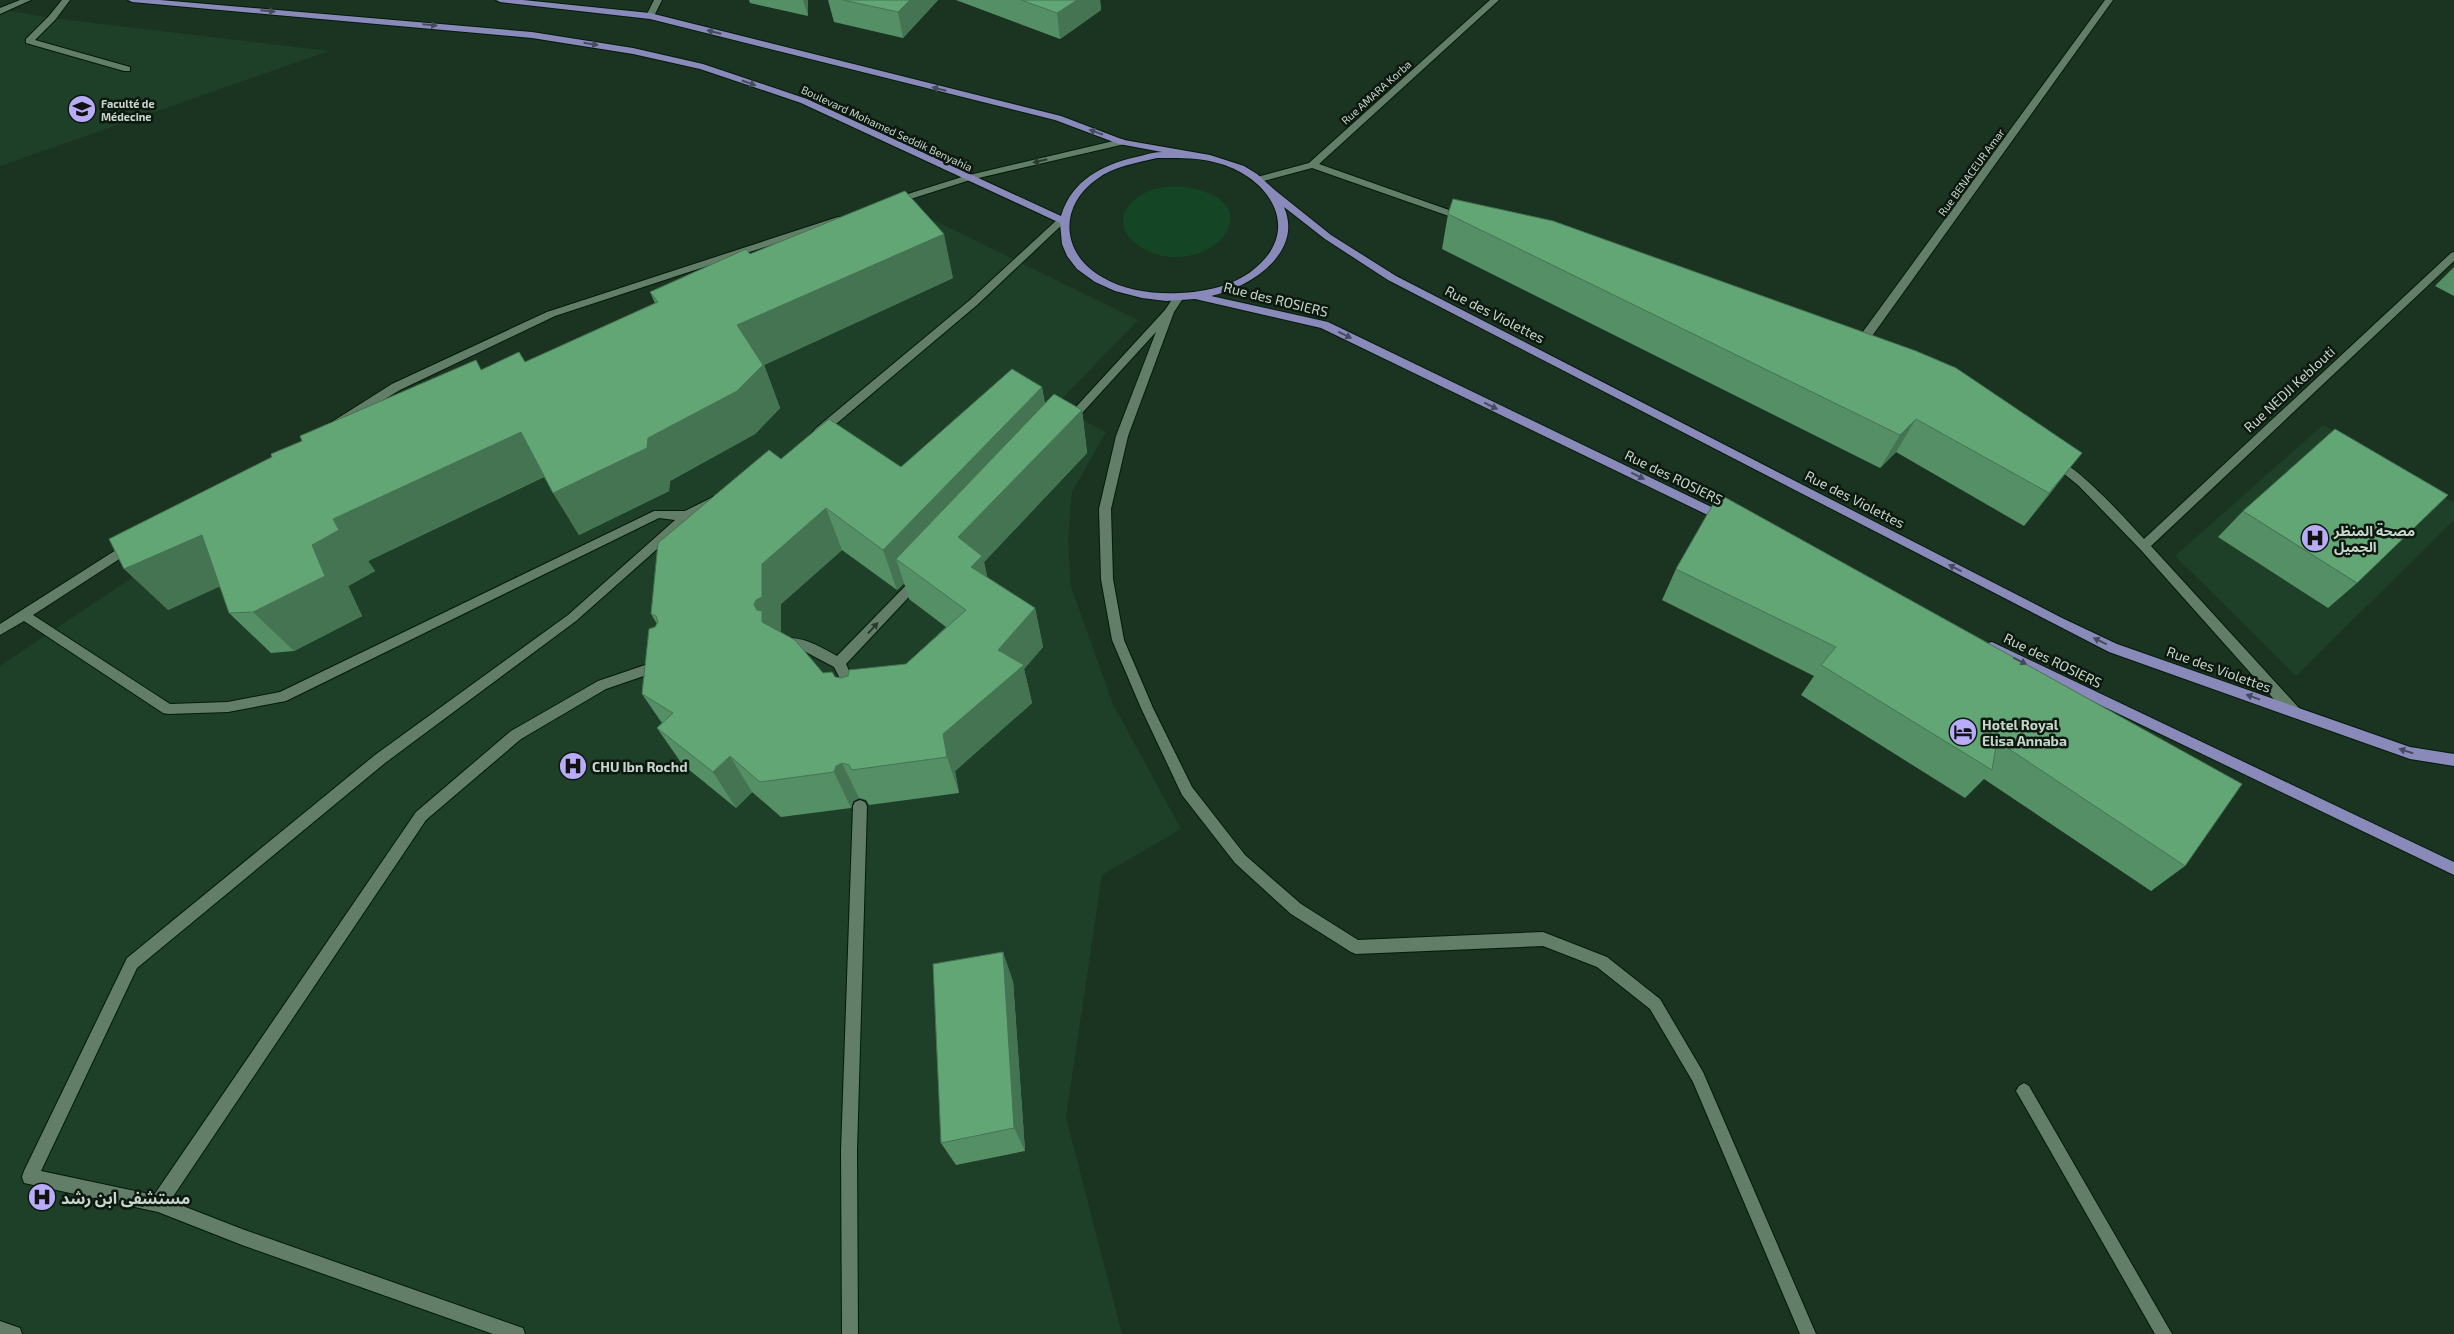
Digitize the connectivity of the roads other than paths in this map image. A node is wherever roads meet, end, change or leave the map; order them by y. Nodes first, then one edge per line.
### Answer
1 (27, 0) edge
2 (66, 0) edge
3 (132, 0) edge
4 (500, 0) edge
5 (658, 0) edge
6 (1495, 0) edge
7 (2109, 0) edge
8 (0, 11) edge
9 (650, 16) junction
10 (127, 69) dead end
11 (1122, 142) junction
12 (1194, 155) junction
13 (1312, 165) junction
14 (968, 178) junction
15 (1260, 179) junction
16 (1274, 194) junction
17 (884, 205) edge
18 (846, 217) edge
19 (1062, 220) junction
20 (1470, 220) edge
21 (2454, 255) edge
22 (1197, 296) junction
23 (1179, 298) junction
24 (1169, 312) junction
25 (1851, 357) edge
26 (1060, 430) edge
27 (320, 432) edge
28 (811, 439) edge
29 (2042, 452) edge
30 (729, 491) edge
31 (687, 516) junction
32 (1734, 523) edge
33 (144, 537) edge
34 (2144, 546) junction
35 (926, 571) edge
36 (24, 615) junction
37 (0, 630) edge
38 (1984, 643) edge
39 (781, 644) edge
40 (674, 660) edge
41 (839, 663) junction
42 (857, 709) edge
43 (2294, 712) junction
44 (2454, 760) edge
45 (860, 806) edge
46 (2454, 869) edge
47 (2024, 1091) dead end
48 (158, 1204) junction
49 (0, 1329) edge
50 (14, 1334) edge
51 (517, 1334) edge
52 (850, 1334) edge
53 (1808, 1334) edge
54 (2164, 1334) edge

1 - 8 street
2 - 10 street
3 -> 14 main road, Boulevard Mohamed Seddik Benyahia
4 - 9 main road
5 - 9 street
6 - 13 street, Rue AMARA Korba
7 - 25 street, Rue BENACEUR Amar
11 -> 9 main road
11 - 12 main road
11 -> 14 street
12 - 15 main road
12 - 19 main road
13 - 15 street, Rue AMARA Korba
13 - 20 street
14 - 17 street
14 - 19 main road, Boulevard Mohamed Seddik Benyahia
15 - 16 main road
16 - 22 main road
43 -> 16 main road, Rue des Violettes
18 - 27 street
19 - 23 main road
19 - 28 street
21 - 34 street, Rue NEDJI Keblouti
22 - 23 main road
22 -> 32 main road, Rue des ROSIERS
23 - 24 street
24 - 26 street
24 - 53 street
29 - 34 street
30 - 31 street
31 - 36 street
31 - 48 street
33 - 36 street
34 - 43 street
41 -> 35 street
36 - 37 street
38 -> 46 main road, Rue des ROSIERS
39 - 41 street
40 - 48 street
41 - 42 street
44 -> 43 main road, Rue des Violettes
45 - 52 street
47 - 54 street
48 - 51 street
49 - 50 street

